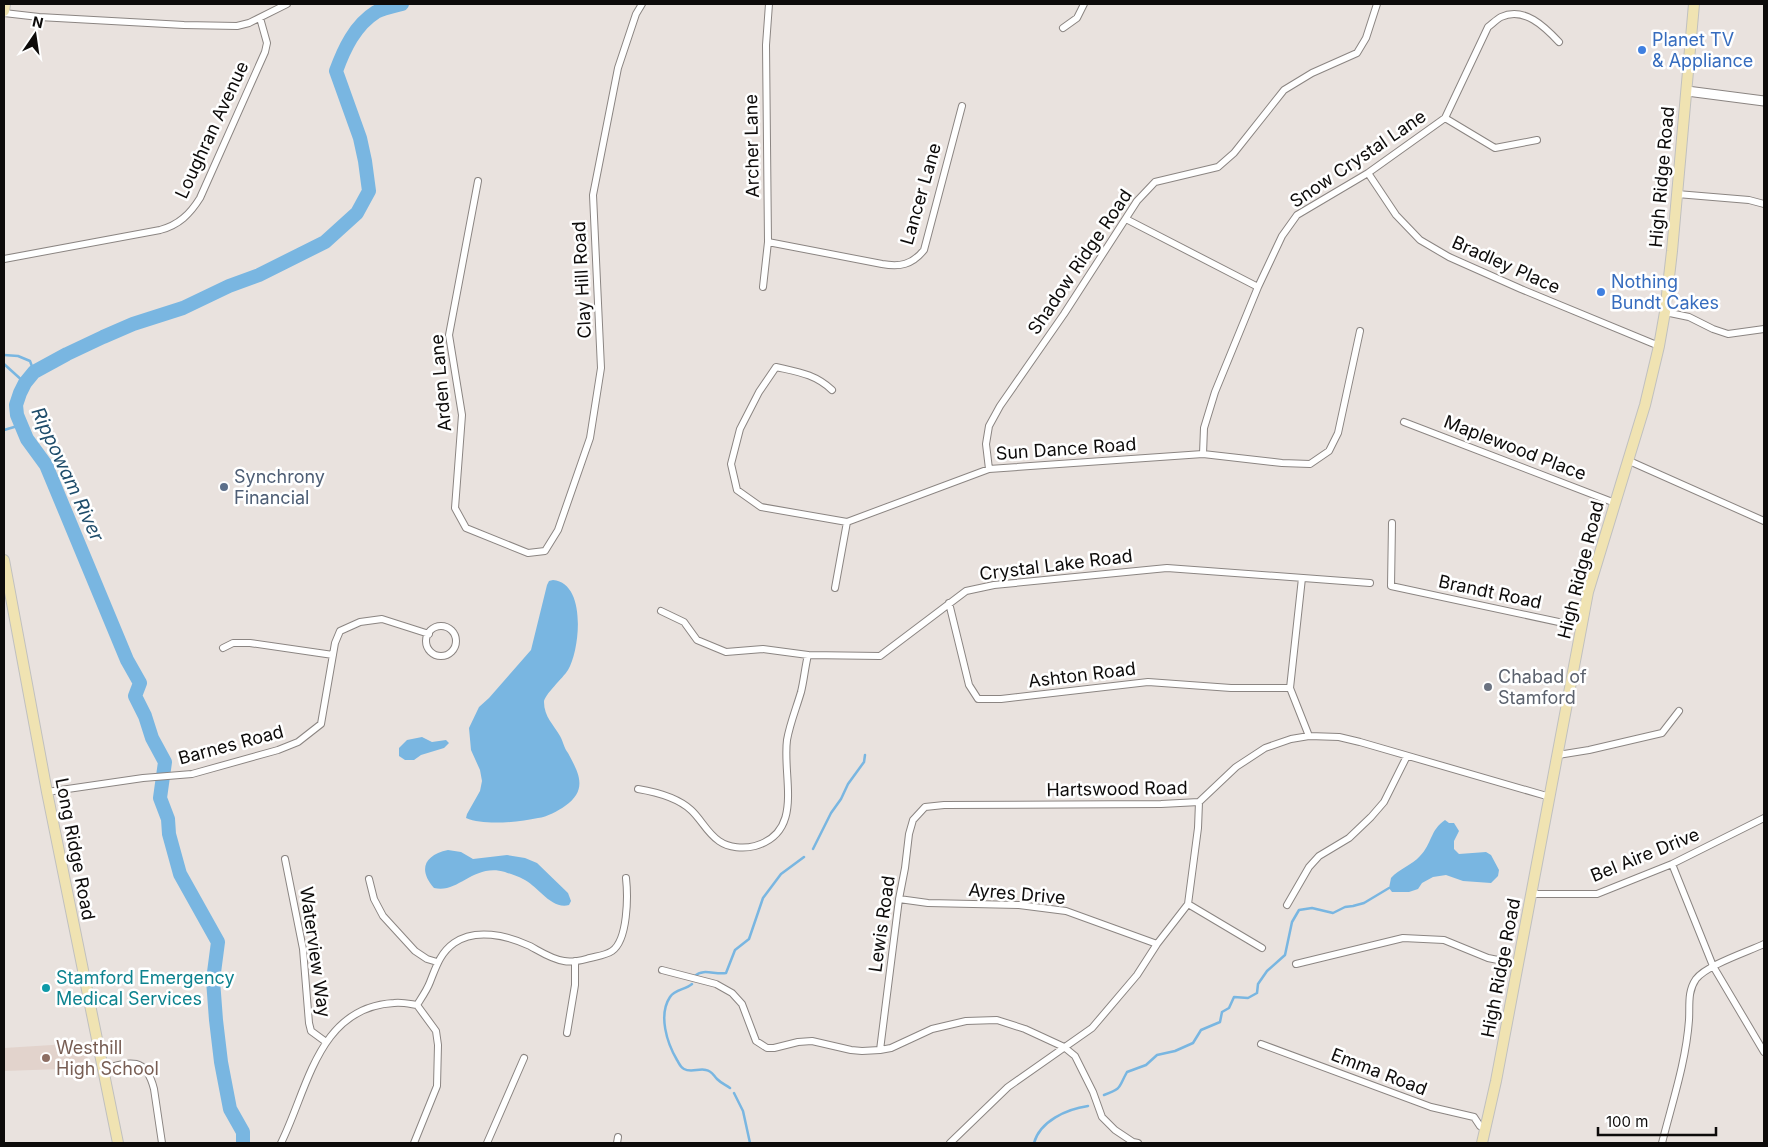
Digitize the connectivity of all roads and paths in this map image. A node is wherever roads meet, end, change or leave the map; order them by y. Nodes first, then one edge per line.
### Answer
1 (4, 4) edge
2 (287, 4) edge
3 (642, 4) edge
4 (769, 4) edge
5 (1084, 4) edge
6 (1377, 4) edge
7 (1694, 4) edge
8 (4, 12) edge
9 (260, 18) junction
10 (1063, 28) dead end
11 (1560, 42) dead end
12 (1687, 92) junction
13 (1764, 101) edge
14 (962, 106) dead end
15 (1445, 118) junction
16 (1537, 140) dead end
17 (1368, 173) junction
18 (478, 181) dead end
19 (1677, 194) junction
20 (1764, 204) edge
21 (1126, 219) junction
22 (768, 242) junction
23 (4, 259) edge
24 (763, 287) dead end
25 (1258, 287) junction
26 (1665, 312) junction
27 (1764, 329) edge
28 (1360, 331) dead end
29 (1659, 346) junction
30 (832, 390) dead end
31 (1404, 422) dead end
32 (1203, 454) junction
33 (1627, 460) junction
34 (989, 469) junction
35 (1615, 503) junction
36 (1764, 521) edge
37 (847, 522) junction
38 (1392, 523) dead end
39 (545, 551) joint
40 (4, 560) edge
41 (1302, 578) junction
42 (1370, 583) dead end
43 (835, 588) dead end
44 (949, 603) junction
45 (661, 611) dead end
46 (1582, 627) junction
47 (429, 634) junction
48 (223, 648) dead end
49 (333, 655) junction
50 (808, 655) junction
51 (1290, 688) junction
52 (1679, 711) dead end
53 (1310, 736) junction
54 (1558, 755) junction
55 (1407, 756) junction
56 (638, 789) dead end
57 (47, 792) junction
58 (1550, 797) junction
59 (1199, 802) junction
60 (925, 808) joint
61 (1764, 818) edge
62 (285, 859) dead end
63 (1672, 864) junction
64 (626, 878) dead end
65 (369, 879) dead end
66 (1532, 894) junction
67 (899, 899) junction
68 (1188, 904) junction
69 (1287, 905) dead end
70 (1157, 944) junction
71 (1764, 944) edge
72 (1262, 948) dead end
73 (576, 961) junction
74 (437, 962) junction
75 (1296, 964) dead end
76 (1518, 964) junction
77 (1713, 966) junction
78 (662, 970) dead end
79 (417, 1005) junction
80 (567, 1033) dead end
81 (326, 1042) junction
82 (1261, 1044) dead end
83 (1064, 1047) junction
84 (880, 1050) junction
85 (1764, 1052) edge
86 (524, 1058) dead end
87 (104, 1069) junction
88 (1486, 1128) junction
89 (118, 1143) edge
90 (162, 1143) edge
91 (281, 1143) edge
92 (414, 1143) edge
93 (488, 1143) edge
94 (950, 1143) edge
95 (1138, 1143) edge
96 (1482, 1143) edge
97 (1662, 1143) edge

1 - 8 main road
2 - 9 street
3 - 39 street, Clay Hill Road
4 - 22 street, Archer Lane
5 - 10 street
6 - 21 street, Shadow Ridge Road
7 - 12 main road, High Ridge Road
8 - 9 street
9 - 23 street, Loughran Avenue
11 - 15 street, Snow Crystal Lane
12 - 13 street
12 - 19 main road, High Ridge Road
14 - 22 street, Lancer Lane
15 - 16 street
15 - 17 street, Snow Crystal Lane
17 - 25 street, Snow Crystal Lane
17 - 29 street, Bradley Place
18 - 39 street, Arden Lane
19 - 20 street
19 - 26 main road, High Ridge Road
21 - 25 street
21 - 34 street, Shadow Ridge Road
22 - 24 street, Archer Lane
25 - 32 street, Snow Crystal Lane
26 - 27 street
26 - 29 main road, High Ridge Road
28 - 32 street, Sun Dance Road
29 - 33 main road, High Ridge Road
30 - 37 street
31 - 35 street, Maplewood Place
32 - 34 street, Sun Dance Road
33 - 35 main road, High Ridge Road
33 - 36 street
34 - 37 street, Sun Dance Road
35 - 46 main road, High Ridge Road
37 - 43 street
38 - 46 street, Brandt Road
40 - 57 main road, Long Ridge Road
41 - 42 street, Crystal Lake Road
41 - 44 street, Crystal Lake Road
41 - 51 street
44 - 50 street, Crystal Lake Road
44 - 51 street, Ashton Road
45 - 50 street, Crystal Lake Road
46 - 54 main road, High Ridge Road
47 - 47 street, Barnes Road
47 - 49 street, Barnes Road
48 - 49 street
49 - 57 street, Barnes Road
50 - 56 street
51 - 53 street
52 - 54 street
53 - 55 street, Hartswood Road
53 - 59 street, Hartswood Road
54 - 58 main road, High Ridge Road
55 - 58 street, Hartswood Road
55 - 69 street
57 - 87 main road, Long Ridge Road
58 - 66 main road, High Ridge Road
59 - 60 street, Hartswood Road
59 - 68 street
60 - 67 street, Lewis Road
61 - 63 street, Bel Aire Drive
62 - 81 street, Waterview Way
63 - 66 street, Bel Aire Drive
63 - 77 street
64 - 73 street
65 - 74 street
66 - 76 main road, High Ridge Road
67 - 70 street, Ayres Drive
67 - 84 street, Lewis Road
68 - 70 street
68 - 72 street
70 - 83 street
71 - 77 street
73 - 74 street
73 - 80 street
74 - 79 street
75 - 76 street
76 - 88 main road, High Ridge Road
77 - 85 street
77 - 97 street
78 - 84 street
79 - 81 street
79 - 92 street
81 - 91 street
82 - 88 street, Emma Road
83 - 84 street
83 - 94 street
83 - 95 street
86 - 93 street
87 - 89 main road, Long Ridge Road
87 - 90 street
88 - 96 main road, High Ridge Road

